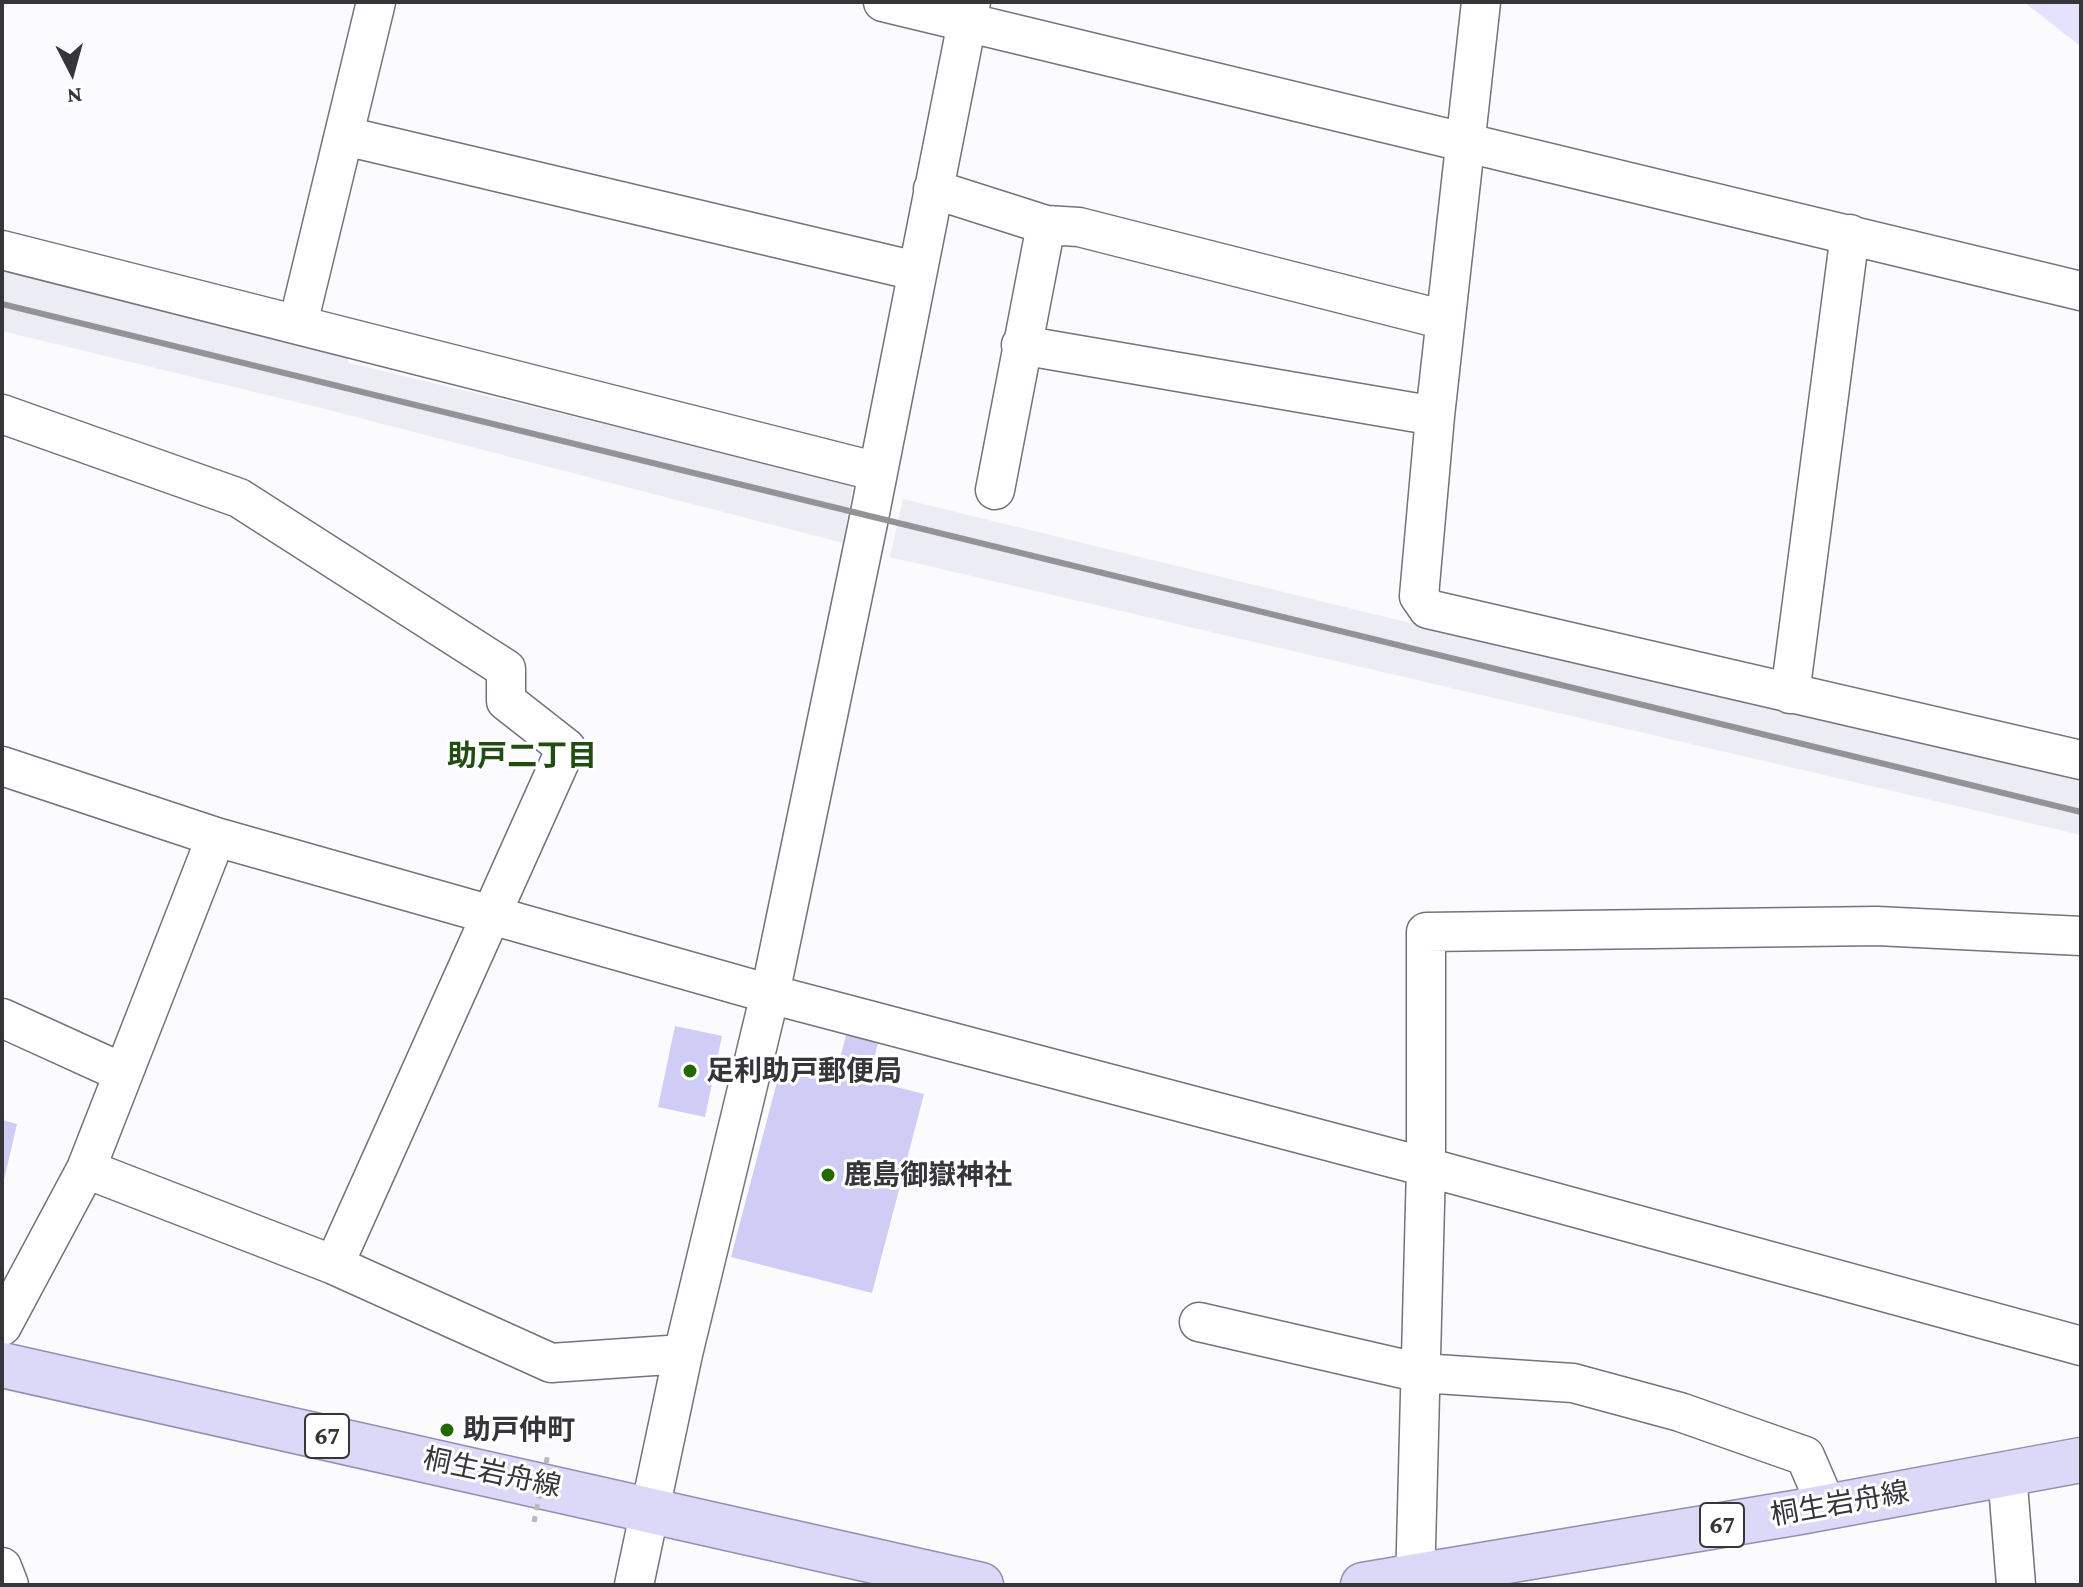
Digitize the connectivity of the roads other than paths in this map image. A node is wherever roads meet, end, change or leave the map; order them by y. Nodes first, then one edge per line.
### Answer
1 (376, 2) edge
2 (883, 2) edge
3 (1481, 2) edge
4 (969, 12) edge
5 (345, 136) junction
6 (1464, 139) junction
7 (933, 189) junction
8 (1046, 225) junction
9 (1850, 234) junction
10 (2, 250) edge
11 (916, 271) junction
12 (2081, 291) edge
13 (1445, 320) junction
14 (298, 324) junction
15 (1021, 345) junction
16 (2, 414) edge
17 (1435, 416) junction
18 (878, 472) junction
19 (995, 490) dead end
20 (1790, 694) junction
21 (2081, 760) edge
22 (2, 766) edge
23 (216, 837) junction
24 (491, 915) junction
25 (2081, 936) edge
26 (770, 994) junction
27 (2, 1018) edge
28 (123, 1073) junction
29 (1426, 1167) junction
30 (86, 1169) junction
31 (334, 1265) junction
32 (1199, 1322) dead end
33 (2, 1326) edge
34 (2081, 1346) edge
35 (683, 1354) junction
36 (2, 1365) edge
37 (1421, 1373) junction
38 (2081, 1460) edge
39 (2007, 1473) junction
40 (1827, 1507) junction
41 (651, 1508) junction
42 (2, 1567) edge
43 (891, 1575) edge
44 (1415, 1580) edge
45 (9, 1585) edge
46 (634, 1585) edge
47 (981, 1585) edge
48 (1363, 1585) edge
49 (2016, 1585) edge

1 - 5 street
2 - 4 street
3 - 6 street
4 - 6 street
4 - 7 street
5 - 11 street
5 - 14 street
6 - 9 street
6 - 13 street
7 - 8 street
7 - 11 street
8 - 13 street
8 - 15 street
9 - 12 street
9 - 20 street
10 - 14 street
11 - 18 street
13 - 17 street
14 - 18 street
15 - 17 street
15 - 19 street
16 - 24 street
17 - 20 street
18 - 26 street
20 - 21 street
22 - 23 street
23 - 24 street
23 - 28 street
24 - 26 street
24 - 31 street
25 - 29 street
26 - 29 street
26 - 35 street
27 - 28 street
28 - 30 street
29 - 34 street
29 - 37 street
30 - 31 street
30 - 33 street
31 - 35 street
32 - 37 street
35 - 41 street
36 - 41 main road, 桐生岩舟線 / 67
37 - 40 street
37 - 44 street
38 - 39 main road, 桐生岩舟線 / 67
39 - 40 main road, 桐生岩舟線 / 67
39 - 49 street
40 - 44 main road, 桐生岩舟線 / 67
41 - 43 main road, 桐生岩舟線 / 67
41 - 46 street
42 - 45 street
43 - 47 main road, 桐生岩舟線 / 67
44 - 48 main road, 桐生岩舟線 / 67

